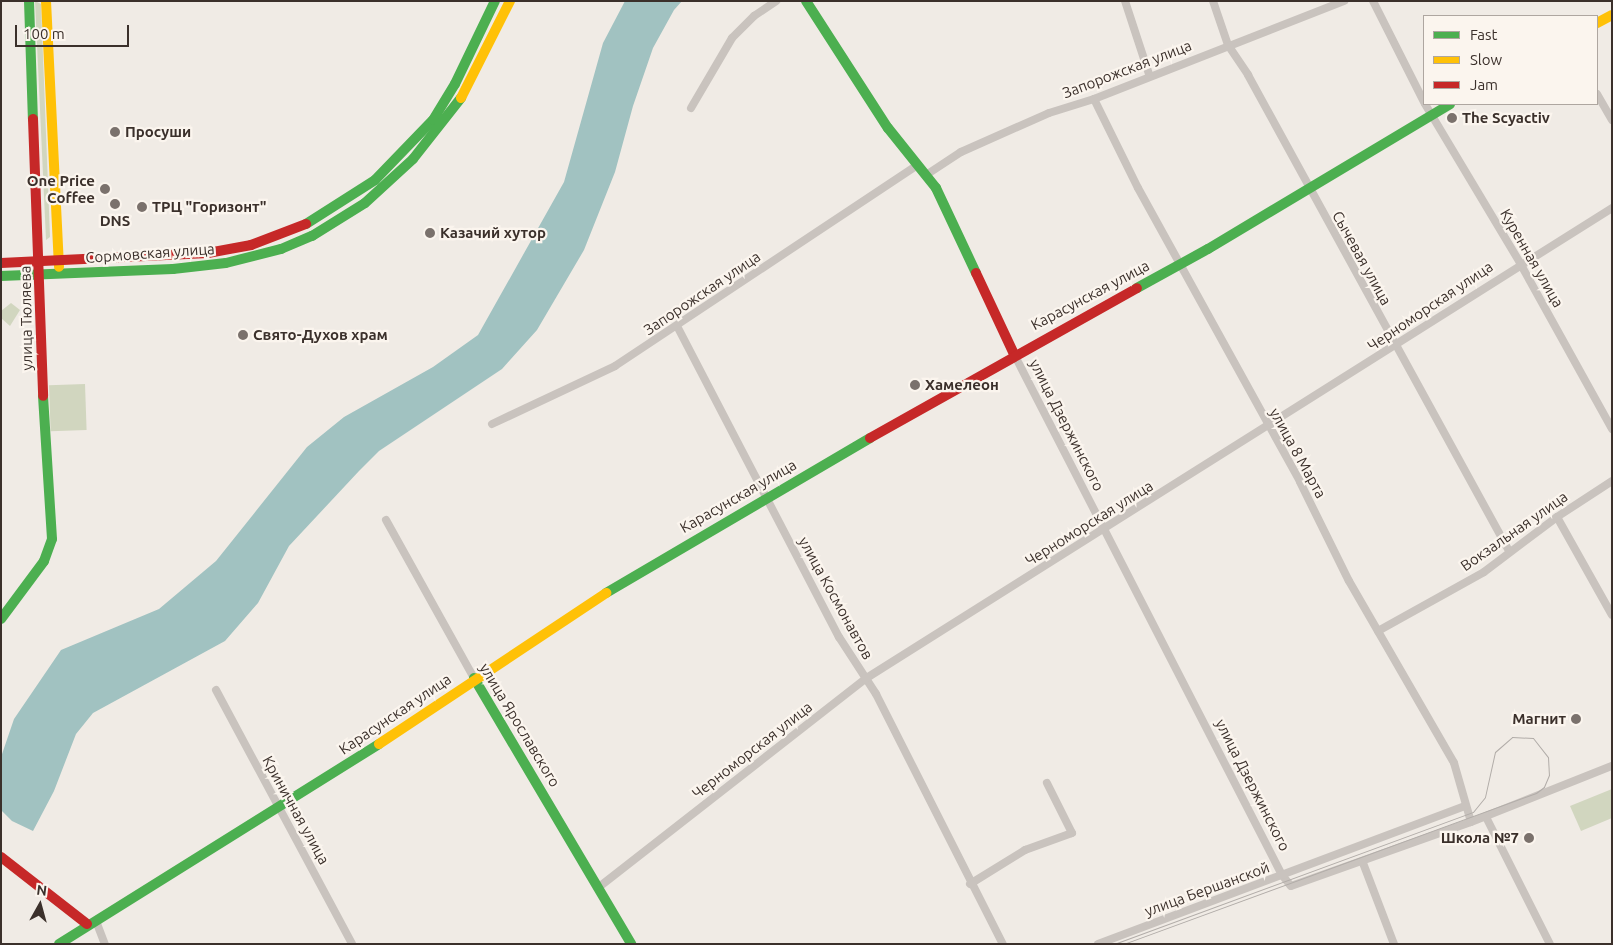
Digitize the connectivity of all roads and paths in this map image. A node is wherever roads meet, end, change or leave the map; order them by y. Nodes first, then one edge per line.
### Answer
1 (29, 1) edge
2 (46, 1) edge
3 (495, 1) edge
4 (510, 1) edge
5 (776, 1) edge
6 (806, 1) edge
7 (1125, 1) edge
8 (1213, 1) edge
9 (1344, 1) edge
10 (1373, 1) edge
11 (1612, 16) edge
12 (1598, 23) edge
13 (1228, 45) junction
14 (1150, 74) junction
15 (450, 91) junction
16 (1598, 96) edge
17 (461, 98) junction
18 (1094, 99) junction
19 (1423, 99) edge
20 (1426, 105) edge
21 (1448, 105) edge
22 (691, 108) dead end
23 (1430, 115) junction
24 (1612, 120) edge
25 (918, 165) junction
26 (926, 175) junction
27 (1307, 188) junction
28 (1612, 208) edge
29 (59, 261) junction
30 (39, 262) junction
31 (1, 263) edge
32 (1181, 263) junction
33 (1520, 263) junction
34 (39, 274) junction
35 (60, 274) junction
36 (1, 276) edge
37 (677, 326) junction
38 (1395, 347) junction
39 (1014, 354) junction
40 (492, 424) dead end
41 (1268, 427) junction
42 (1612, 428) edge
43 (1612, 481) edge
44 (767, 495) junction
45 (1556, 517) junction
46 (386, 520) dead end
47 (1104, 528) junction
48 (1509, 551) junction
49 (1612, 615) edge
50 (1, 618) edge
51 (1378, 631) junction
52 (474, 678) junction
53 (865, 679) junction
54 (216, 690) dead end
55 (1612, 766) edge
56 (1047, 783) dead end
57 (1465, 806) junction
58 (280, 807) junction
59 (1486, 817) junction
60 (1471, 822) junction
61 (1, 857) edge
62 (1363, 862) junction
63 (1282, 875) junction
64 (970, 884) junction
65 (599, 887) junction
66 (91, 922) junction
67 (59, 944) edge
68 (105, 944) edge
69 (352, 944) edge
70 (632, 944) edge
71 (1003, 944) edge
72 (1098, 944) edge
73 (1394, 944) edge
74 (1550, 944) edge

1 - 30 street, улица Тюляева
2 - 29 street
3 - 15 street, Сормовская улица
4 - 17 street, Сормовская улица
5 - 22 street
6 - 25 street, улица Дзержинского
7 - 14 street
8 - 13 street, Сычевая улица
9 - 13 street, Запорожская улица
10 - 19 street, Куренная улица
11 - 12 street
13 - 14 street, Запорожская улица
13 - 27 street, Сычевая улица
14 - 18 street, Запорожская улица
15 - 17 street
15 - 29 street, Сормовская улица
16 - 24 street
17 - 35 street, Сормовская улица
18 - 26 street, Запорожская улица
18 - 32 street, улица 8 Марта
20 - 23 street, Куренная улица
21 - 23 street, Карасунская улица
23 - 27 street, Карасунская улица
23 - 33 street, Куренная улица
25 - 26 street, улица Дзержинского
25 - 37 street, Запорожская улица
26 - 39 street, улица Дзержинского
27 - 32 street, Карасунская улица
27 - 38 street, Сычевая улица
28 - 33 street, Черноморская улица
29 - 30 street, Сормовская улица
29 - 35 street
30 - 31 street, Сормовская улица
30 - 34 street, улица Тюляева
32 - 39 street, Карасунская улица
32 - 41 street, улица 8 Марта
33 - 38 street, Черноморская улица
33 - 42 street, Куренная улица
34 - 35 street, Сормовская улица
34 - 36 street, Сормовская улица
34 - 50 street, улица Тюляева
37 - 40 street, Запорожская улица
37 - 44 street, улица Космонавтов
38 - 41 street, Черноморская улица
38 - 48 street, Сычевая улица
39 - 44 street, Карасунская улица
39 - 47 street, улица Дзержинского
41 - 47 street, Черноморская улица
41 - 51 street, улица 8 Марта
43 - 45 street, Вокзальная улица
44 - 52 street, Карасунская улица
44 - 53 street, улица Космонавтов
45 - 48 street, Вокзальная улица
45 - 49 street
46 - 52 street, улица Ярославского
47 - 53 street, Черноморская улица
47 - 63 street, улица Дзержинского
48 - 51 street, Вокзальная улица
51 - 57 street, улица 8 Марта
52 - 58 street, Карасунская улица
52 - 65 street, улица Ярославского
53 - 64 street, улица Космонавтов
53 - 65 street, Черноморская улица
54 - 58 street, Криничная улица
55 - 59 street
56 - 64 street
57 - 60 street, улица 8 Марта
57 - 63 street, улица Бершанской
58 - 66 street, Карасунская улица
58 - 69 street, Криничная улица
59 - 60 street
59 - 74 street
60 - 62 street
61 - 66 street
62 - 63 street
62 - 73 street
63 - 72 street, улица Бершанской
64 - 71 street, улица Космонавтов
65 - 70 street, улица Ярославского
66 - 67 street, Карасунская улица
66 - 68 street

